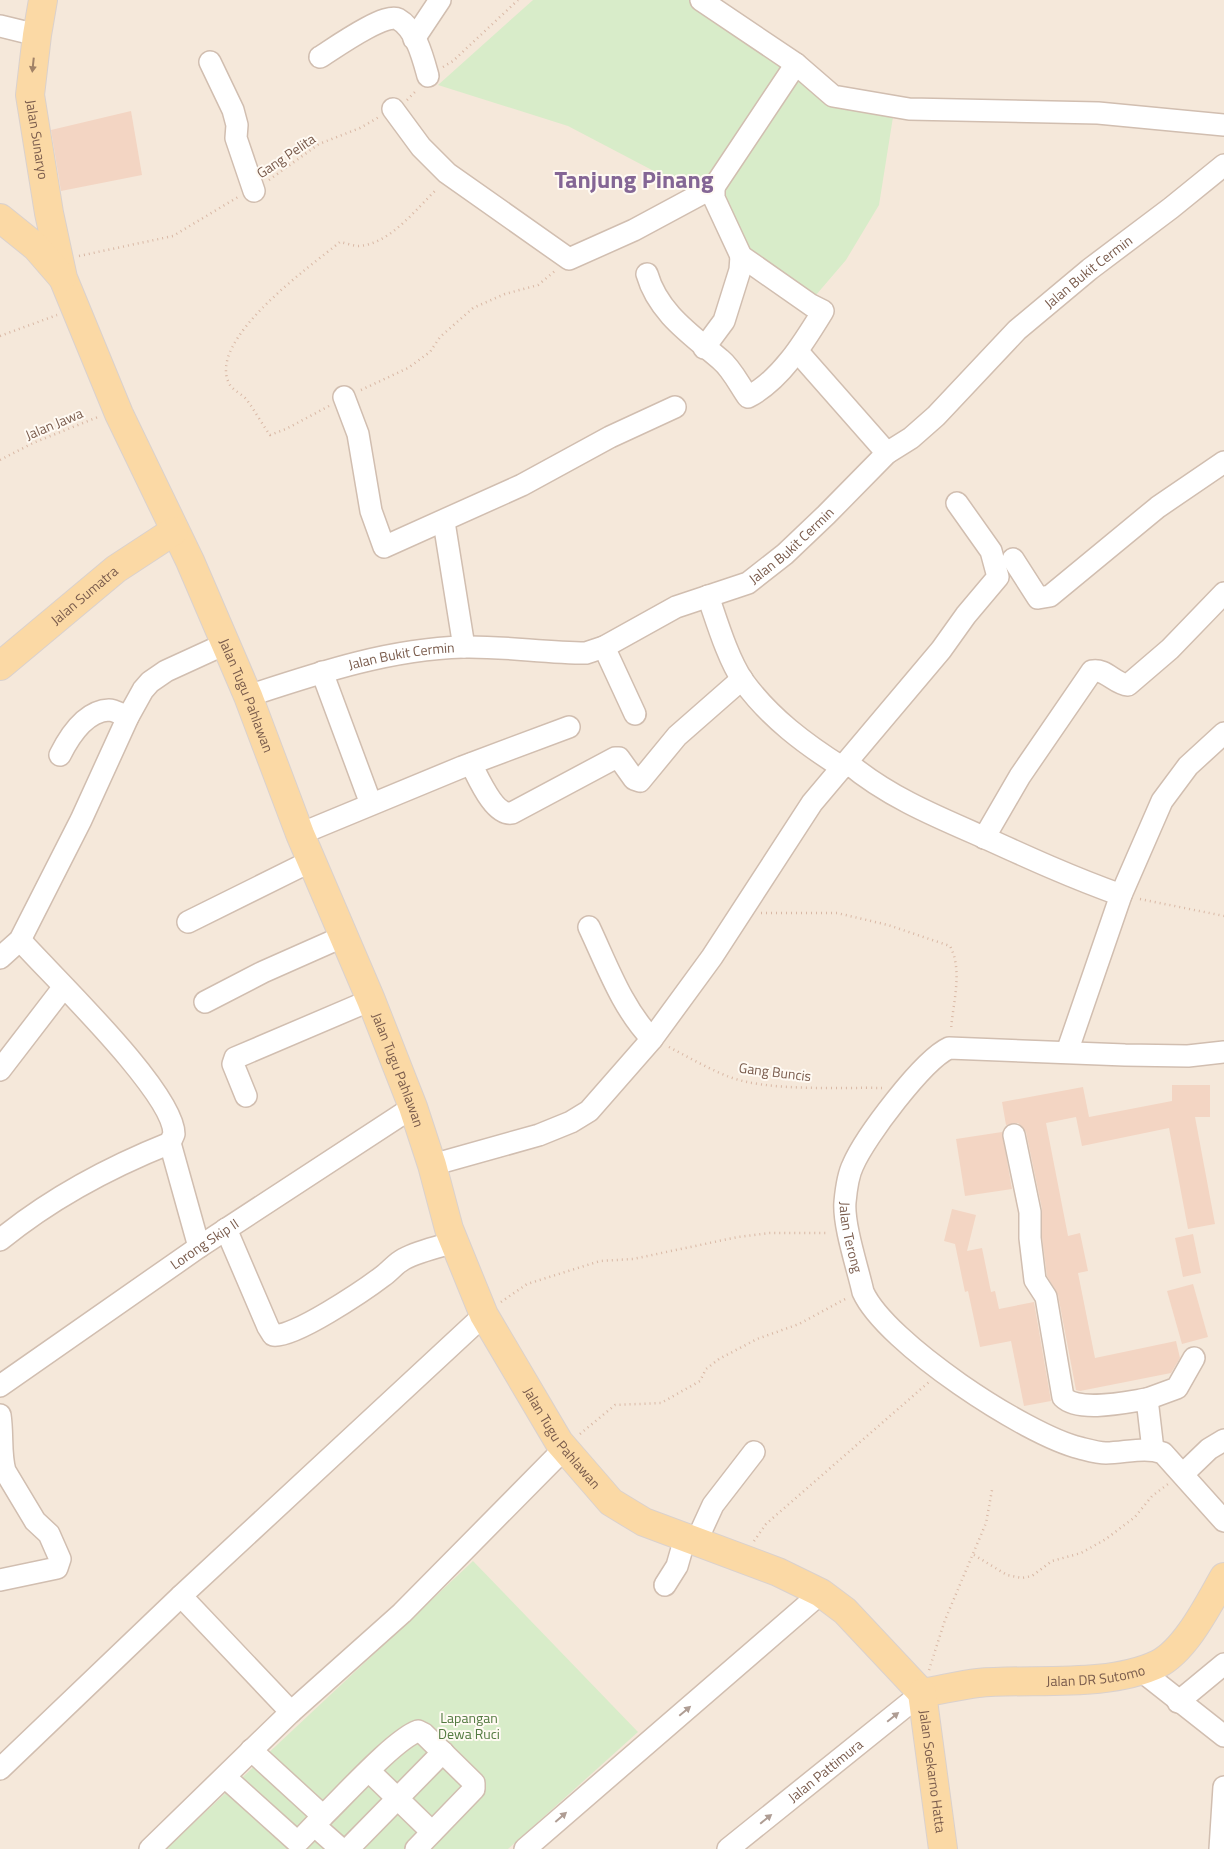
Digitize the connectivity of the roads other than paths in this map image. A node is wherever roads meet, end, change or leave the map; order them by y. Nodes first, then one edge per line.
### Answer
1 (44, 0) edge
2 (440, 0) edge
3 (701, 0) edge
4 (0, 26) edge
5 (37, 35) junction
6 (414, 39) junction
7 (320, 57) dead end
8 (210, 62) dead end
9 (796, 64) junction
10 (428, 76) road end
11 (393, 109) road end
12 (1224, 125) edge
13 (1224, 165) edge
14 (714, 187) junction
15 (254, 190) road end
16 (49, 213) junction
17 (10, 225) edge
18 (741, 256) junction
19 (62, 269) junction
20 (647, 274) dead end
21 (704, 348) junction
22 (798, 352) junction
23 (344, 397) road end
24 (675, 407) dead end
25 (887, 453) junction
26 (1224, 462) edge
27 (957, 503) dead end
28 (444, 522) junction
29 (174, 531) junction
30 (1013, 559) dead end
31 (1224, 593) edge
32 (708, 596) junction
33 (224, 644) junction
34 (464, 646) junction
35 (604, 647) junction
36 (0, 666) edge
37 (322, 672) junction
38 (742, 680) junction
39 (248, 696) junction
40 (635, 714) dead end
41 (128, 717) junction
42 (569, 727) dead end
43 (1224, 733) edge
44 (60, 755) dead end
45 (471, 764) junction
46 (846, 765) junction
47 (371, 804) junction
48 (300, 834) junction
49 (984, 838) junction
50 (312, 861) junction
51 (1121, 895) junction
52 (188, 922) dead end
53 (589, 927) dead end
54 (342, 936) junction
55 (20, 940) junction
56 (0, 958) edge
57 (63, 988) junction
58 (371, 1000) junction
59 (205, 1002) dead end
60 (652, 1039) junction
61 (1067, 1052) junction
62 (1224, 1052) edge
63 (0, 1070) edge
64 (246, 1096) dead end
65 (413, 1107) junction
66 (1014, 1135) dead end
67 (170, 1144) junction
68 (432, 1165) junction
69 (226, 1229) junction
70 (0, 1240) edge
71 (455, 1242) junction
72 (199, 1247) junction
73 (484, 1315) junction
74 (1194, 1358) dead end
75 (0, 1386) edge
76 (1147, 1399) junction
77 (0, 1415) edge
78 (1224, 1440) edge
79 (564, 1449) junction
80 (1153, 1450) junction
81 (754, 1452) dead end
82 (1182, 1474) junction
83 (1224, 1521) edge
84 (691, 1540) junction
85 (1224, 1577) edge
86 (0, 1580) edge
87 (666, 1585) dead end
88 (820, 1593) junction
89 (181, 1596) junction
90 (1224, 1664) edge
91 (1139, 1670) junction
92 (922, 1693) junction
93 (1178, 1702) junction
94 (291, 1712) junction
95 (1224, 1736) edge
96 (252, 1750) junction
97 (443, 1752) junction
98 (0, 1769) edge
99 (369, 1772) junction
100 (225, 1777) junction
101 (1224, 1788) edge
102 (397, 1798) junction
103 (319, 1821) junction
104 (432, 1832) junction
105 (150, 1849) edge
106 (341, 1849) edge
107 (348, 1849) edge
108 (416, 1849) edge
109 (525, 1849) edge
110 (728, 1849) edge
111 (943, 1849) edge
112 (1220, 1849) edge

1 - 5 main road, Jalan Sunaryo
2 - 6 street
3 - 9 street
4 - 5 street
5 -> 16 main road, Jalan Sunaryo
6 - 7 street
6 - 10 street
8 - 15 street
9 - 12 street
9 - 14 street
11 - 14 street
13 - 25 street, Jalan Bukit Cermin
14 - 18 street
16 - 17 street
16 - 19 main road, Jalan Sunaryo
17 - 19 main road
18 - 21 street
18 - 22 street
19 - 29 main road, Jalan Tugu Pahlawan
20 - 21 street
21 - 22 street
22 - 25 street
23 - 28 street
24 - 28 street
25 - 32 street, Jalan Bukit Cermin
26 - 30 street
27 - 46 street
28 - 34 street
29 - 33 main road, Jalan Tugu Pahlawan
29 - 36 main road, Jalan Sumatra
31 - 49 street
32 - 35 street, Jalan Bukit Cermin
32 - 38 street
33 - 39 main road, Jalan Tugu Pahlawan
33 - 41 street
34 - 35 street, Jalan Bukit Cermin
34 - 37 street, Jalan Bukit Cermin
35 - 40 street
37 - 39 street, Jalan Bukit Cermin
37 - 47 street
38 - 45 street
38 - 46 street
39 - 48 main road, Jalan Tugu Pahlawan
41 - 44 street
41 - 55 street
42 - 45 street
43 - 51 street
45 - 47 street
46 - 49 street
46 - 60 street
47 - 48 street
48 - 50 main road, Jalan Tugu Pahlawan
49 - 51 street
50 - 52 street
50 - 54 main road, Jalan Tugu Pahlawan
51 - 61 street
53 - 60 street
54 - 58 main road, Jalan Tugu Pahlawan
54 - 59 street
55 - 56 street
55 - 57 street
57 - 63 street
57 - 67 street
58 - 64 street
58 - 65 main road, Jalan Tugu Pahlawan
60 - 68 street
61 - 62 street
61 - 80 street, Jalan Terong
65 - 68 main road, Jalan Tugu Pahlawan
65 - 69 street, Lorong Skip II
66 - 76 street
67 - 70 street
67 - 72 street
68 - 71 main road, Jalan Tugu Pahlawan
69 - 71 street
69 - 72 street, Lorong Skip II
71 - 73 main road, Jalan Tugu Pahlawan
72 - 75 street, Lorong Skip II
73 - 79 main road, Jalan Tugu Pahlawan
73 - 89 street
74 - 76 street
76 - 80 street
77 - 86 street
78 - 82 street
79 - 84 main road, Jalan Tugu Pahlawan
79 - 94 street
80 - 82 street
81 - 84 street
82 - 83 street
84 - 87 street
84 - 88 main road, Jalan Tugu Pahlawan
85 - 91 main road, Jalan DR Sutomo
88 - 92 main road, Jalan Tugu Pahlawan
109 -> 88 street
89 - 94 street
89 - 98 street
90 - 93 street
91 - 92 main road, Jalan DR Sutomo
91 - 93 street
110 -> 92 street, Jalan Pattimura
92 - 111 main road, Jalan Soekarno Hatta
93 - 95 street
94 - 96 street
96 - 100 street
96 - 103 street
97 - 99 street
97 - 102 street
97 - 104 street
99 - 102 street
99 - 103 street
100 - 103 street
100 - 105 street
101 - 112 street
102 - 104 street
102 - 107 street
103 - 106 street
104 - 108 street

